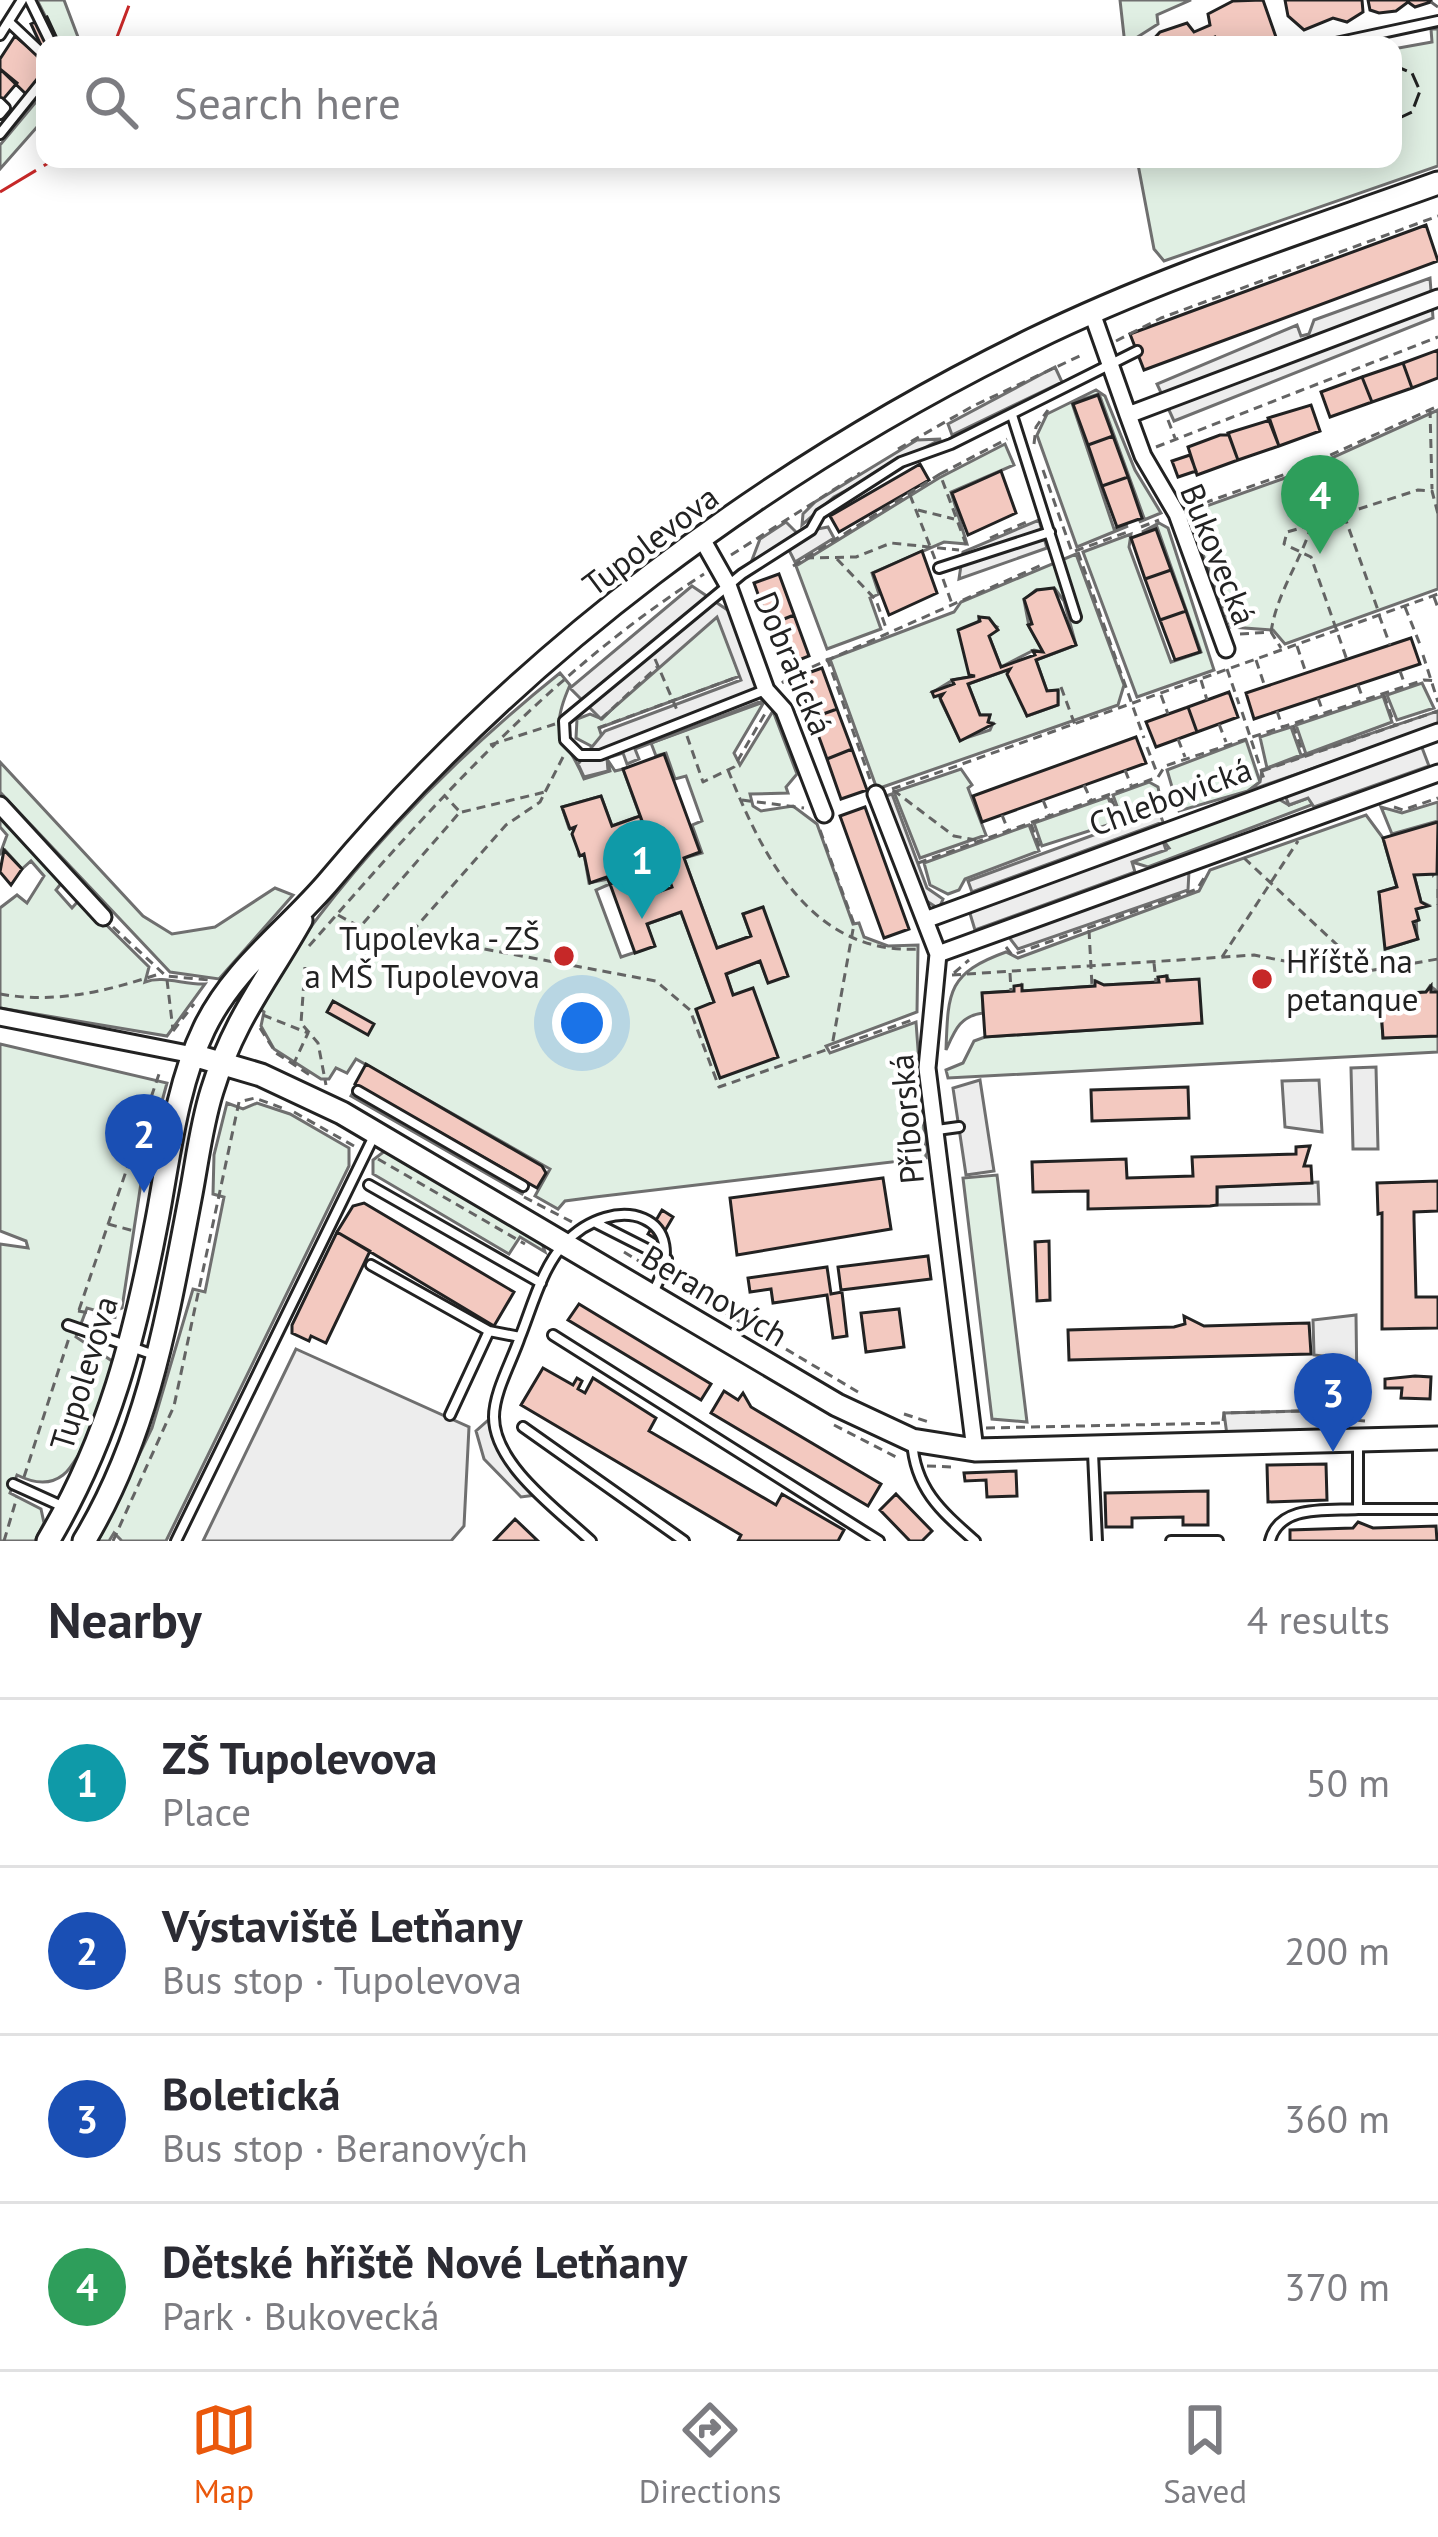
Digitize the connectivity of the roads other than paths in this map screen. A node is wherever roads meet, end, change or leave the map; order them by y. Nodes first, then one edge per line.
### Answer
1 (26, 0) edge
2 (1438, 21) edge
3 (10, 23) junction
4 (0, 35) edge
5 (47, 36) edge
6 (1368, 36) edge
7 (36, 48) edge
8 (36, 89) edge
9 (0, 103) edge
10 (0, 114) edge
11 (0, 134) edge
12 (1438, 182) edge
13 (1438, 298) edge
14 (1092, 313) junction
15 (1137, 351) dead end
16 (1106, 363) junction
17 (1012, 415) junction
18 (1128, 415) junction
19 (1050, 532) junction
20 (701, 538) junction
21 (939, 568) road end
22 (728, 585) junction
23 (1076, 617) dead end
24 (1224, 644) road end
25 (770, 694) junction
26 (1438, 732) edge
27 (1438, 773) edge
28 (884, 791) road end
29 (0, 805) edge
30 (824, 814) dead end
31 (310, 904) junction
32 (103, 917) road end
33 (925, 920) junction
34 (931, 958) junction
35 (0, 1017) edge
36 (193, 1055) junction
37 (222, 1062) junction
38 (358, 1091) dead end
39 (400, 1115) junction
40 (959, 1127) dead end
41 (935, 1130) junction
42 (376, 1141) junction
43 (508, 1178) junction
44 (369, 1185) dead end
45 (523, 1186) dead end
46 (494, 1202) junction
47 (596, 1223) junction
48 (564, 1244) junction
49 (667, 1259) junction
50 (371, 1265) dead end
51 (541, 1282) junction
52 (651, 1295) junction
53 (68, 1325) dead end
54 (489, 1331) junction
55 (553, 1335) dead end
56 (520, 1337) junction
57 (132, 1348) junction
58 (160, 1357) junction
59 (450, 1415) dead end
60 (523, 1427) dead end
61 (1438, 1438) edge
62 (974, 1439) junction
63 (912, 1440) junction
64 (1358, 1440) junction
65 (1093, 1448) junction
66 (13, 1484) dead end
67 (67, 1509) junction
68 (1358, 1509) junction
69 (1438, 1509) edge
70 (48, 1541) edge
71 (84, 1541) edge
72 (176, 1541) edge
73 (591, 1541) edge
74 (684, 1541) edge
75 (879, 1541) edge
76 (975, 1541) edge
77 (1097, 1541) edge
78 (1171, 1541) edge
79 (1218, 1541) edge
80 (1270, 1541) edge

1 - 3 lane
1 - 5 lane
2 - 6 lane
3 - 4 lane
3 - 7 lane
8 - 11 lane
9 - 10 lane
12 - 14 main road, Tupolevova
13 - 18 street
14 - 16 street
14 - 20 main road, Tupolevova
15 - 16 lane
16 - 17 lane
16 - 18 street
17 - 19 lane
17 - 22 lane
18 - 24 street, Bukovecká
19 - 21 lane
19 - 23 lane
20 - 22 street, Dobratická
20 - 31 main road, Tupolevova
22 - 25 street, Dobratická
22 - 25 lane
25 - 30 street, Dobratická
26 - 33 street, Chlebovická
27 - 34 street, Chlebovická
28 - 33 street, Příborská
29 - 32 street
31 - 36 main road, Tupolevova
31 - 37 main road, Tupolevova
33 - 34 street, Příborská
34 - 41 street, Příborská
35 - 36 street, Beranových
36 - 37 main road, Beranových
36 - 57 main road, Tupolevova
37 - 42 main road, Beranových
37 - 58 main road, Tupolevova
38 - 39 lane
39 - 42 lane
39 - 43 lane
40 - 41 lane
41 - 62 street, Příborská
42 - 46 main road, Beranových
42 - 72 lane
43 - 45 lane
43 - 46 lane
44 - 51 lane
46 - 48 main road, Beranových
47 - 48 lane
47 - 49 lane
47 - 49 lane
48 - 51 lane
48 - 52 main road, Beranových
49 - 52 lane
50 - 54 lane
51 - 56 lane
52 - 63 main road, Beranových
53 - 57 lane
54 - 56 lane
54 - 59 lane
55 - 75 lane
56 - 73 lane
57 - 58 lane
57 - 67 main road, Tupolevova
58 - 71 main road, Tupolevova
60 - 74 lane
61 - 64 main road, Beranových
62 - 63 main road, Beranových
62 - 65 main road, Beranových
63 - 76 lane
64 - 65 main road, Beranových
64 - 68 lane
65 - 77 lane
66 - 67 lane
67 - 70 main road, Tupolevova
68 - 69 lane
68 - 80 lane
78 - 79 lane

